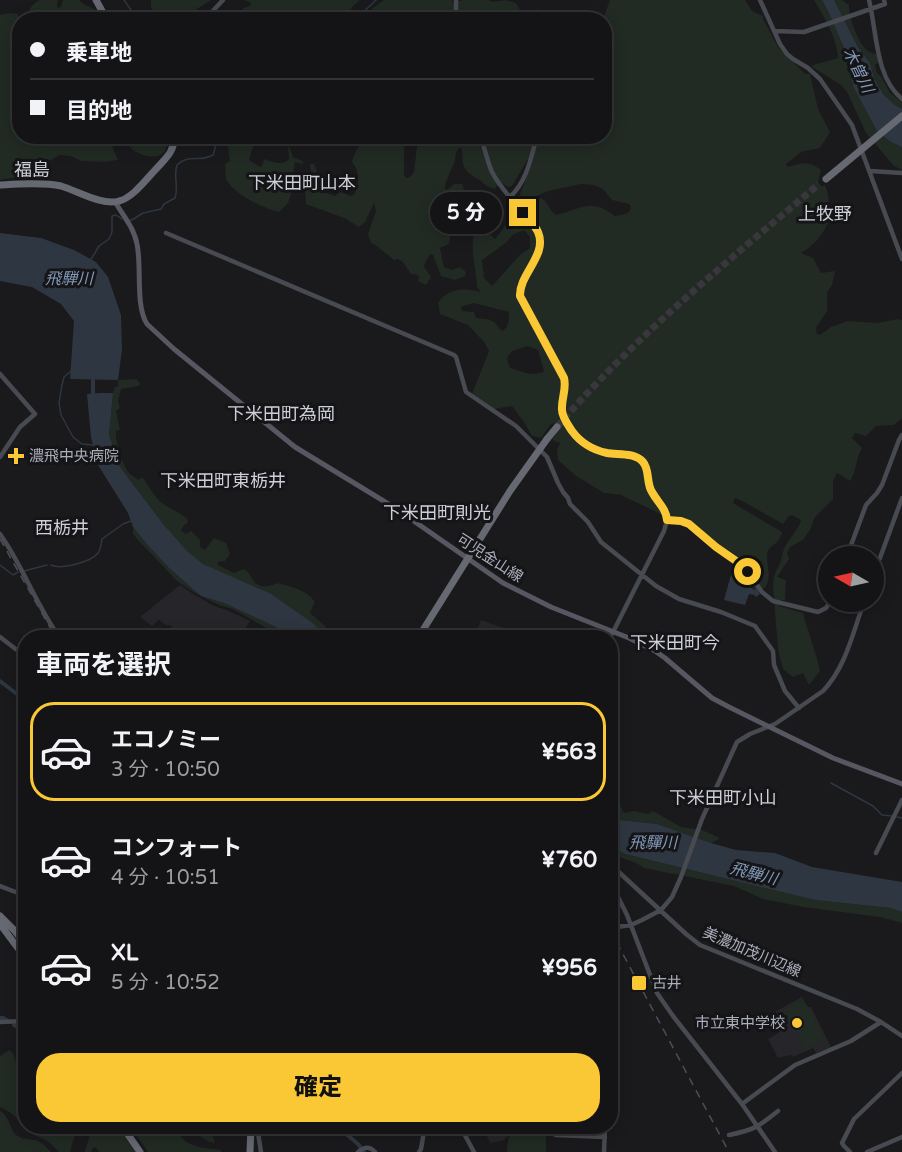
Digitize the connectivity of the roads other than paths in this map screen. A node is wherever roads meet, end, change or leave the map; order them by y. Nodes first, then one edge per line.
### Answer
1 (223, 0) edge
2 (760, 0) edge
3 (869, 0) edge
4 (884, 0) edge
5 (871, 8) junction
6 (212, 12) edge
7 (774, 32) junction
8 (902, 99) edge
9 (902, 116) edge
10 (174, 144) edge
11 (483, 144) edge
12 (535, 144) edge
13 (870, 171) junction
14 (902, 173) edge
15 (819, 184) tunnel mouth
16 (0, 185) edge
17 (510, 197) junction
18 (115, 202) junction
19 (165, 233) dead end
20 (902, 259) edge
21 (0, 374) edge
22 (557, 427) tunnel mouth
23 (902, 435) edge
24 (0, 457) edge
25 (902, 498) edge
26 (667, 520) junction
27 (0, 534) edge
28 (851, 546) edge
29 (884, 547) edge
30 (643, 575) junction
31 (818, 612) edge
32 (860, 612) edge
33 (55, 630) edge
34 (423, 630) edge
35 (601, 630) edge
36 (615, 630) edge
37 (0, 637) edge
38 (618, 637) edge
39 (18, 651) edge
40 (799, 708) junction
41 (770, 728) junction
42 (902, 784) edge
43 (902, 800) edge
44 (876, 853) dead end
45 (618, 871) edge
46 (0, 886) edge
47 (18, 893) edge
48 (618, 898) edge
49 (661, 910) junction
50 (0, 916) edge
51 (0, 922) edge
52 (631, 925) junction
53 (618, 927) edge
54 (18, 935) edge
55 (18, 946) edge
56 (18, 1021) edge
57 (0, 1022) edge
58 (881, 1022) junction
59 (902, 1036) edge
60 (902, 1073) edge
61 (742, 1104) junction
62 (778, 1111) dead end
63 (759, 1127) junction
64 (128, 1134) edge
65 (129, 1134) edge
66 (253, 1134) edge
67 (256, 1134) edge
68 (424, 1134) edge
69 (464, 1134) edge
70 (554, 1134) edge
71 (729, 1135) dead end
72 (605, 1137) joint
73 (902, 1137) edge
74 (361, 1150) edge
75 (141, 1152) edge
76 (251, 1152) edge
77 (261, 1152) edge
78 (375, 1152) edge
79 (420, 1152) edge
80 (474, 1152) edge
81 (604, 1152) edge
82 (775, 1152) edge
83 (850, 1152) edge
84 (867, 1152) edge

1 - 6 street
2 - 7 street
3 - 5 street
4 - 5 street
5 - 7 street
5 - 8 street
7 - 13 street
9 - 15 highway, bridge
10 - 18 highway
11 - 17 street
12 - 17 street
13 - 14 street
13 - 20 street
16 - 18 highway
17 - 26 street
18 - 35 main road, 可児金山線
19 - 30 street
21 - 24 street
22 - 34 highway, bridge
23 - 28 street
25 - 29 street
26 - 30 street
26 - 31 street
27 - 33 street
30 - 36 street
30 - 40 street
32 - 40 street
37 - 39 street
38 - 41 main road, 可児金山線
40 - 41 street
41 - 42 main road, 可児金山線
41 - 49 street
43 - 44 street
45 - 49 street, 美濃加茂川辺線
46 - 47 street
48 - 52 street
49 - 52 street
49 - 58 street, 美濃加茂川辺線
50 - 54 highway
51 - 55 highway
52 - 53 street
52 - 61 street
56 - 57 street
58 - 59 street, 美濃加茂川辺線
58 - 61 street
60 - 83 street
61 - 63 street
62 - 63 street
63 - 71 street
63 - 82 street
64 - 75 highway
65 - 75 highway
66 - 76 highway
67 - 77 street
68 - 79 street
69 - 80 street
70 - 72 street
72 - 81 street
73 - 84 street
74 - 78 street

